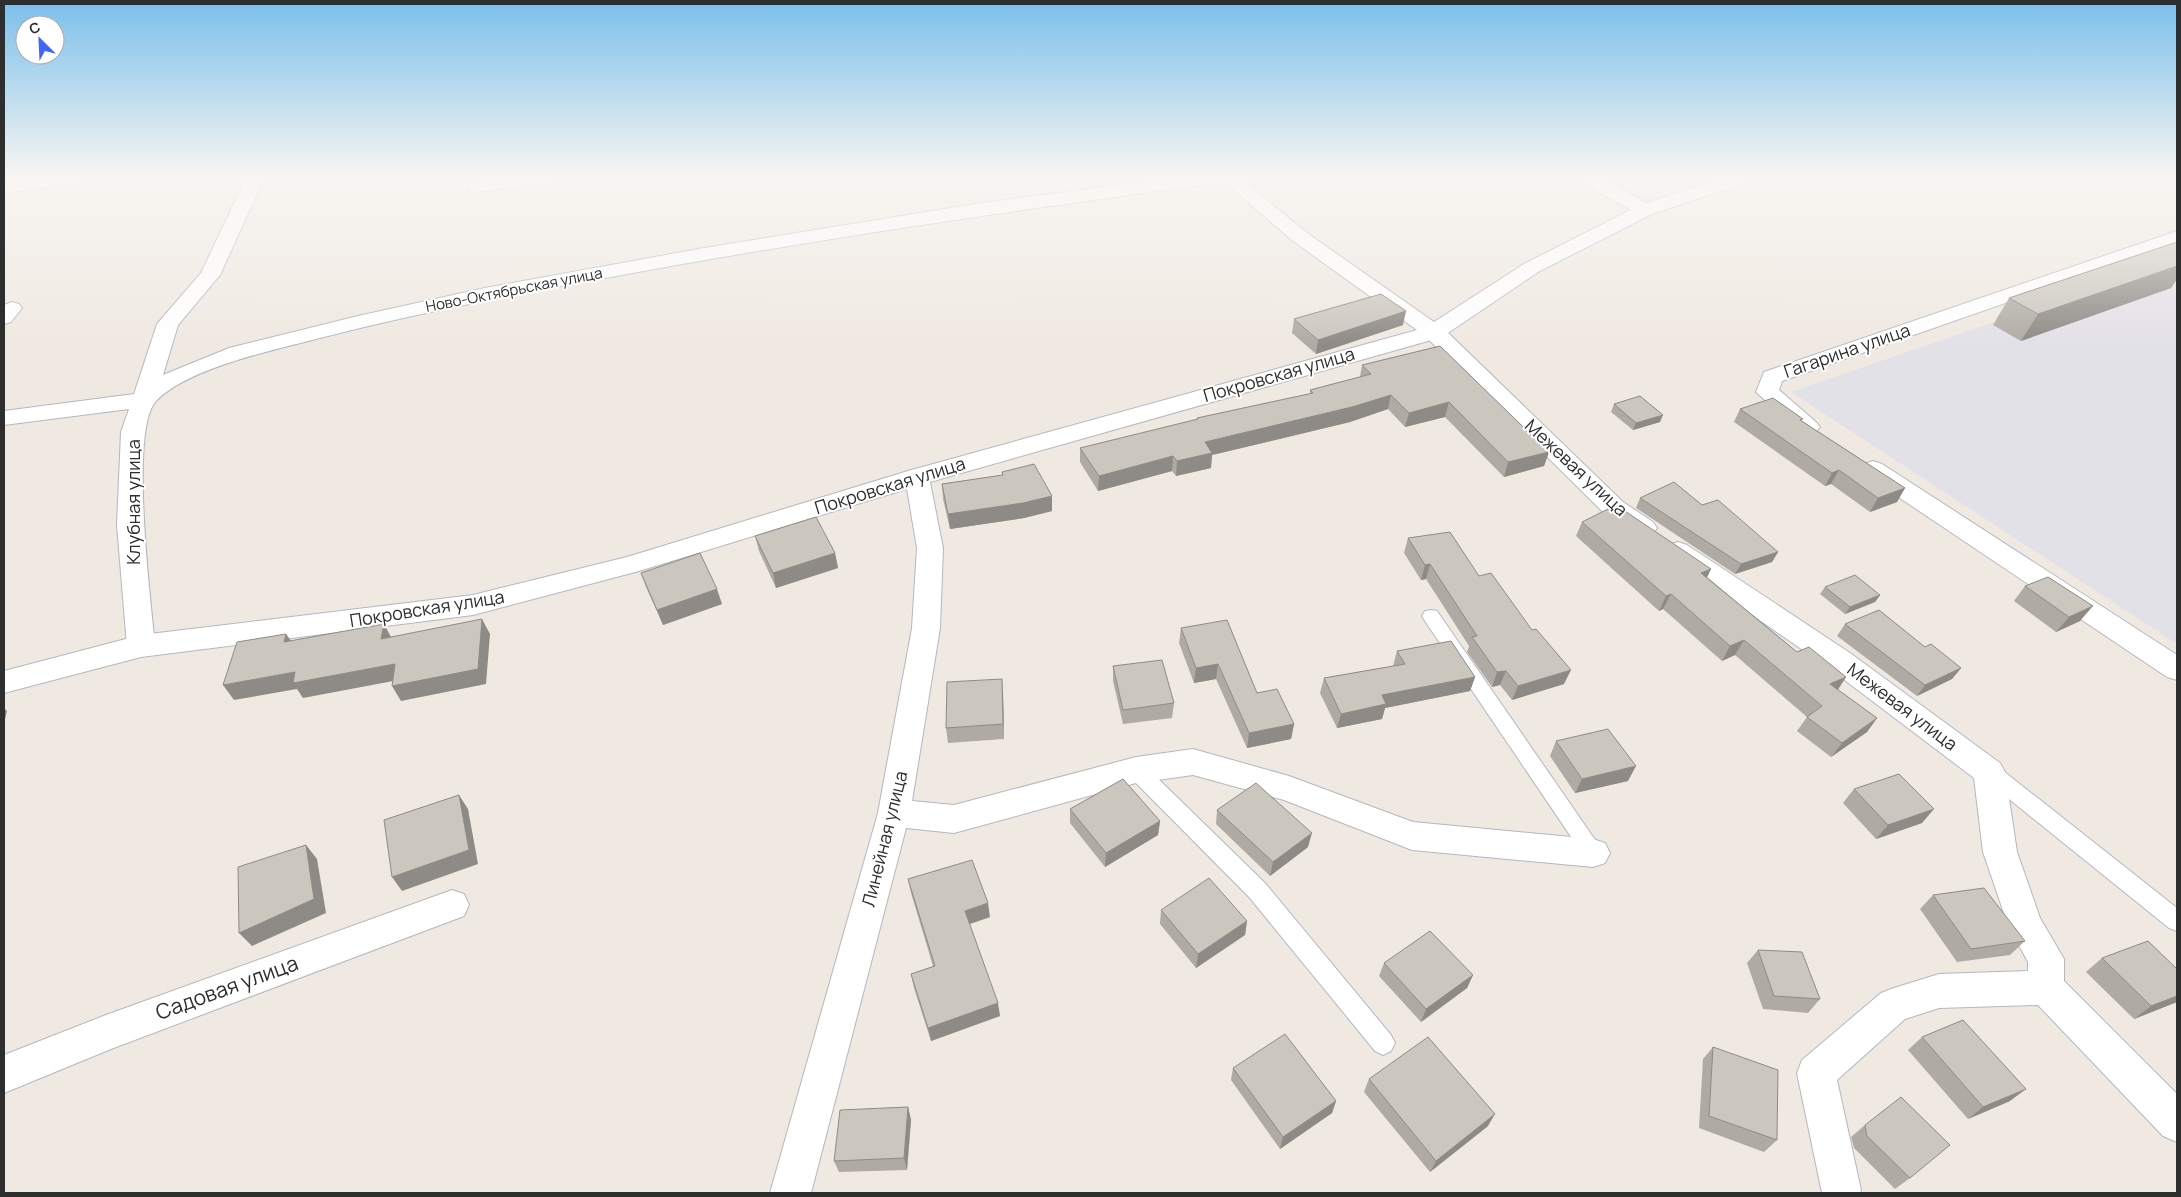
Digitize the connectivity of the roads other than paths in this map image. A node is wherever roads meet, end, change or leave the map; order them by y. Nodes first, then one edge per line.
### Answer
1 (229, 234) edge
2 (828, 234) edge
3 (1297, 234) edge
4 (1598, 234) edge
5 (2177, 237) edge
6 (1434, 332) junction
7 (143, 400) junction
8 (4, 418) edge
9 (1824, 437) edge
10 (1857, 459) edge
11 (917, 477) junction
12 (1430, 616) dead end
13 (141, 646) junction
14 (2177, 668) edge
15 (4, 682) edge
16 (1136, 770) junction
17 (1990, 772) junction
18 (894, 813) junction
19 (1593, 853) joint
20 (452, 905) dead end
21 (2177, 920) edge
22 (2046, 988) junction
23 (1383, 1043) dead end
24 (4, 1074) edge
25 (2177, 1122) edge
26 (1842, 1190) dead end
27 (790, 1193) edge

1 - 7 street, Клубная улица
2 - 7 street, Ново-Октябрьская улица
3 - 6 street, Межевая улица
4 - 6 street, Покровская улица
5 - 9 street, Гагарина улица
6 - 11 street, Покровская улица
6 - 17 street, Межевая улица
7 - 8 street, Ново-Октябрьская улица
7 - 13 street, Клубная улица
10 - 14 street
11 - 13 street, Покровская улица
11 - 18 street, Линейная улица
12 - 19 lane
13 - 15 street, Покровская улица
16 - 18 street
16 - 19 street
16 - 23 lane
17 - 21 lane, Межевая улица
17 - 22 street
18 - 27 street, Линейная улица
20 - 24 street, Садовая улица
22 - 25 street
22 - 26 street

